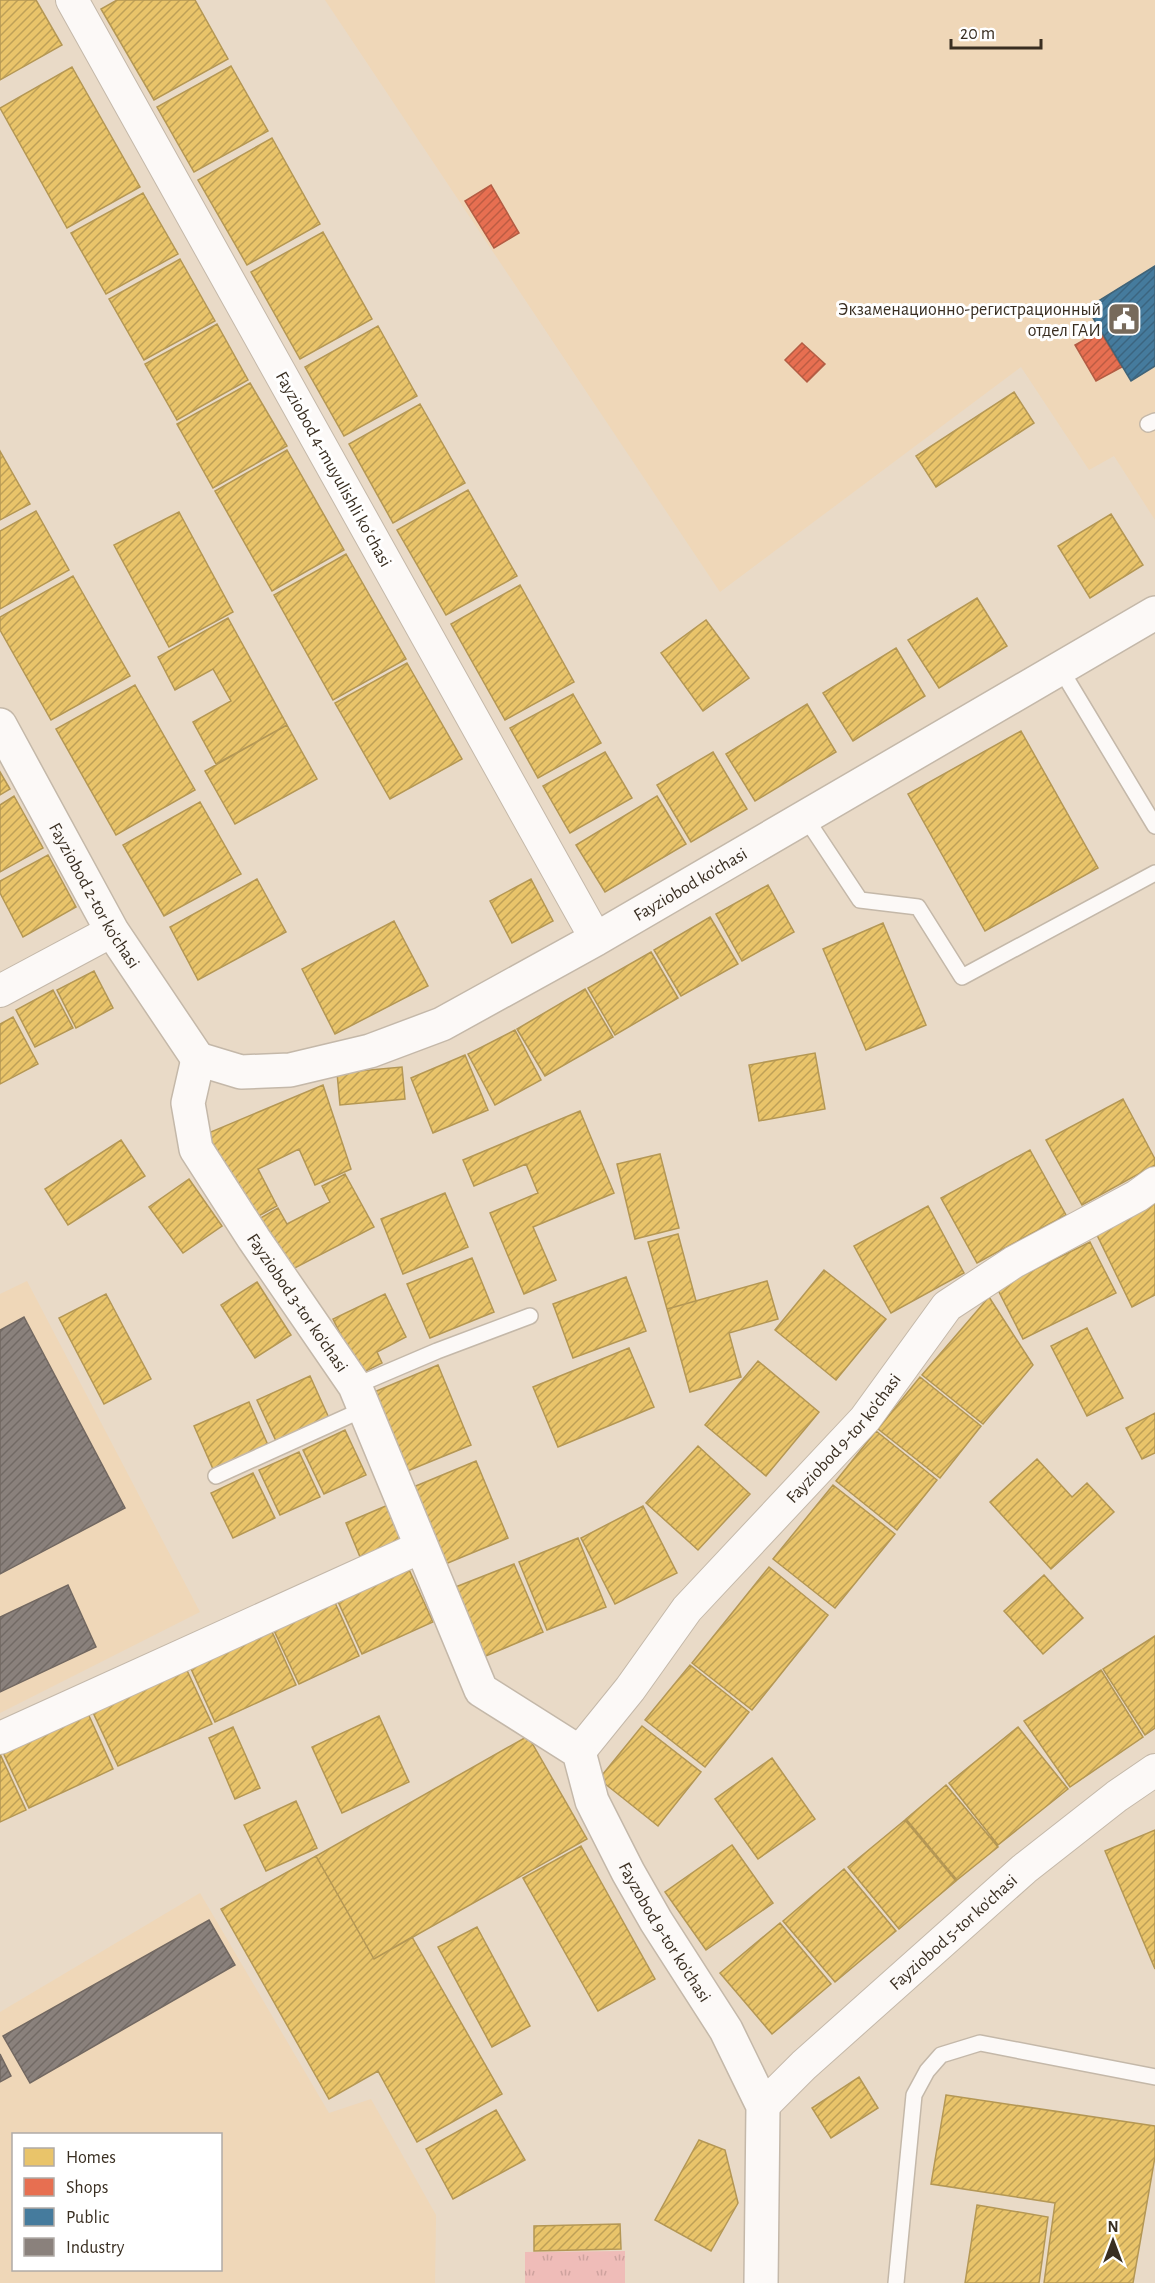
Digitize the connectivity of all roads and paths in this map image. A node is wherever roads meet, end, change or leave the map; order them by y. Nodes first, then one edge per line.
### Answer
1 (72, 0) edge
2 (1155, 613) edge
3 (1060, 668) junction
4 (0, 725) edge
5 (805, 817) junction
6 (1155, 826) edge
7 (1155, 873) edge
8 (112, 931) junction
9 (596, 939) junction
10 (0, 991) edge
11 (198, 1059) junction
12 (1155, 1184) edge
13 (530, 1316) dead end
14 (360, 1397) junction
15 (216, 1476) dead end
16 (421, 1547) junction
17 (0, 1738) edge
18 (579, 1752) junction
19 (1155, 1770) edge
20 (1155, 2077) edge
21 (763, 2106) junction
22 (761, 2283) edge
23 (896, 2283) edge

1 - 9 street, Fayziobod 4-muyulishli koʻchasi
2 - 3 street, Fayziobod ko'chasi
3 - 5 street, Fayziobod ko'chasi
3 - 6 lane
4 - 8 street, Fayziobod 2-tor ko'chasi
5 - 7 lane
5 - 9 street, Fayziobod ko'chasi
8 - 10 street
8 - 11 street, Fayziobod 2-tor ko'chasi
9 - 11 street, Fayziobod ko'chasi
11 - 14 street, Fayziobod 3-tor ko'chasi
12 - 18 street, Fayziobod 9-tor ko'chasi
13 - 14 lane
14 - 15 lane
14 - 16 street, Fayziobod 3-tor ko'chasi
16 - 17 street
16 - 18 street, Fayziobod 3-tor ko'chasi
18 - 21 street, Fayzobod 9-tor ko'chasi
19 - 21 street, Fayziobod 5-tor ko'chasi
20 - 23 lane
21 - 22 street

